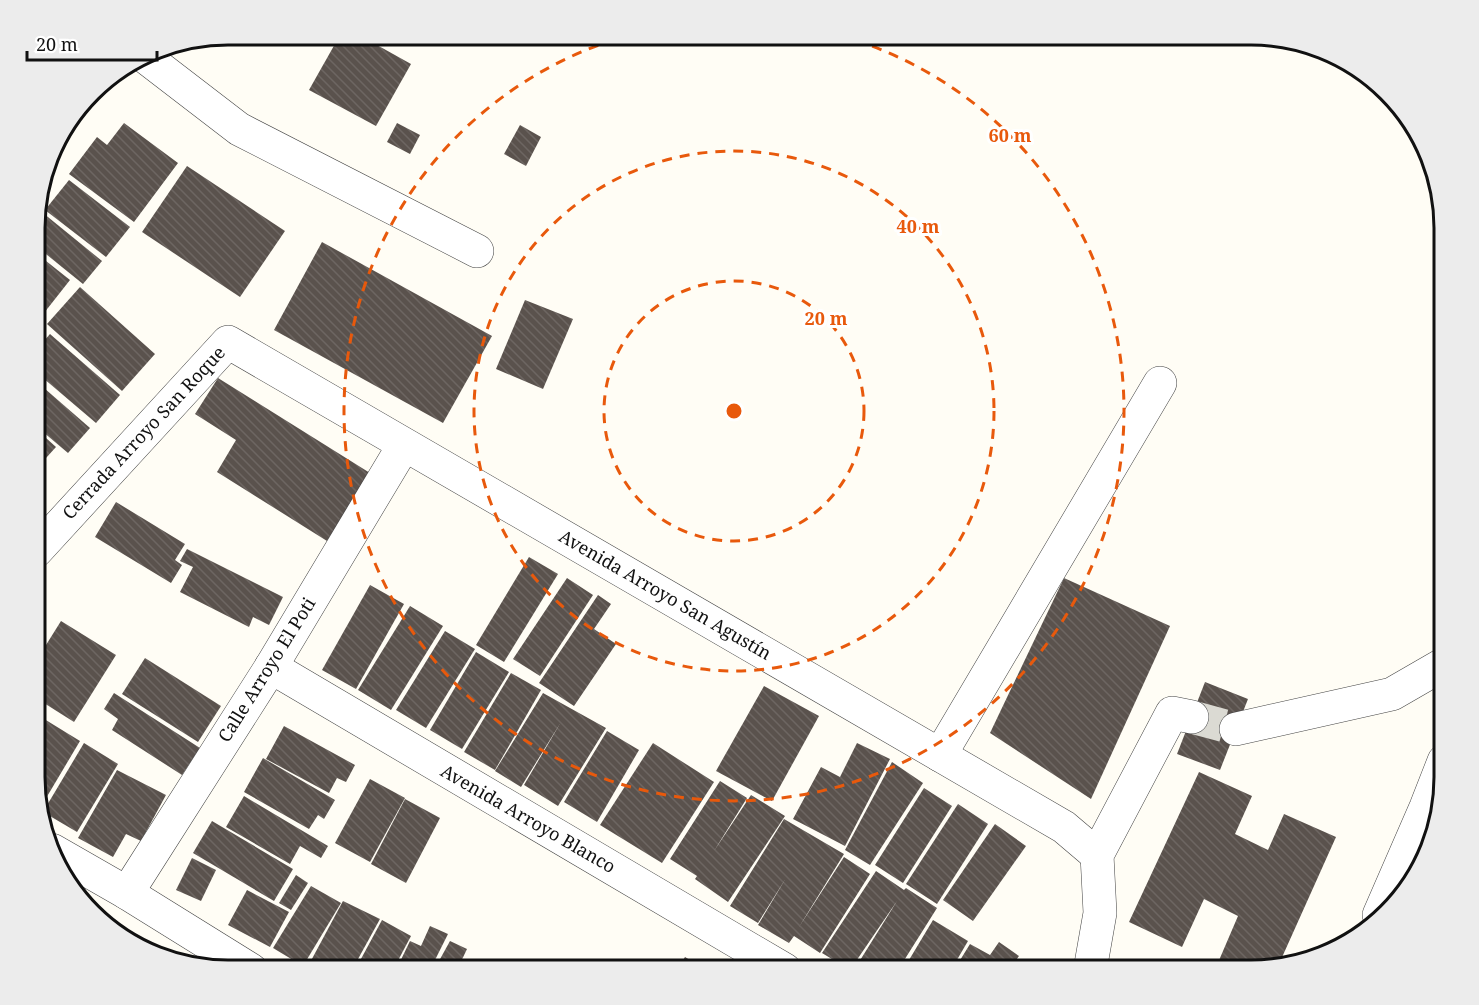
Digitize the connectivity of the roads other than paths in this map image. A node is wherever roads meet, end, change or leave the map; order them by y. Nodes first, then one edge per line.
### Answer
1 (152, 62) edge
2 (477, 251) dead end
3 (228, 342) joint
4 (1160, 383) dead end
5 (404, 445) junction
6 (45, 541) edge
7 (271, 667) junction
8 (1434, 670) edge
9 (1182, 715) dead end
10 (1236, 729) tunnel mouth
11 (940, 755) junction
12 (1434, 787) edge
13 (1097, 855) junction
14 (64, 857) edge
15 (127, 893) junction
16 (1384, 903) edge
17 (235, 960) edge
18 (768, 960) edge
19 (1092, 960) edge

1 - 2 street
3 - 5 street, Avenida Arroyo San Agustín
3 - 6 street, Cerrada Arroyo San Roque
4 - 11 street
5 - 7 street, Calle Arroyo El Poti
5 - 11 street, Avenida Arroyo San Agustín
7 - 15 street, Calle Arroyo El Poti
7 - 18 street, Avenida Arroyo Blanco
8 - 10 street
9 - 13 street
11 - 13 street, Avenida Arroyo San Agustín
12 - 16 street
13 - 19 street
14 - 15 street
15 - 17 street

